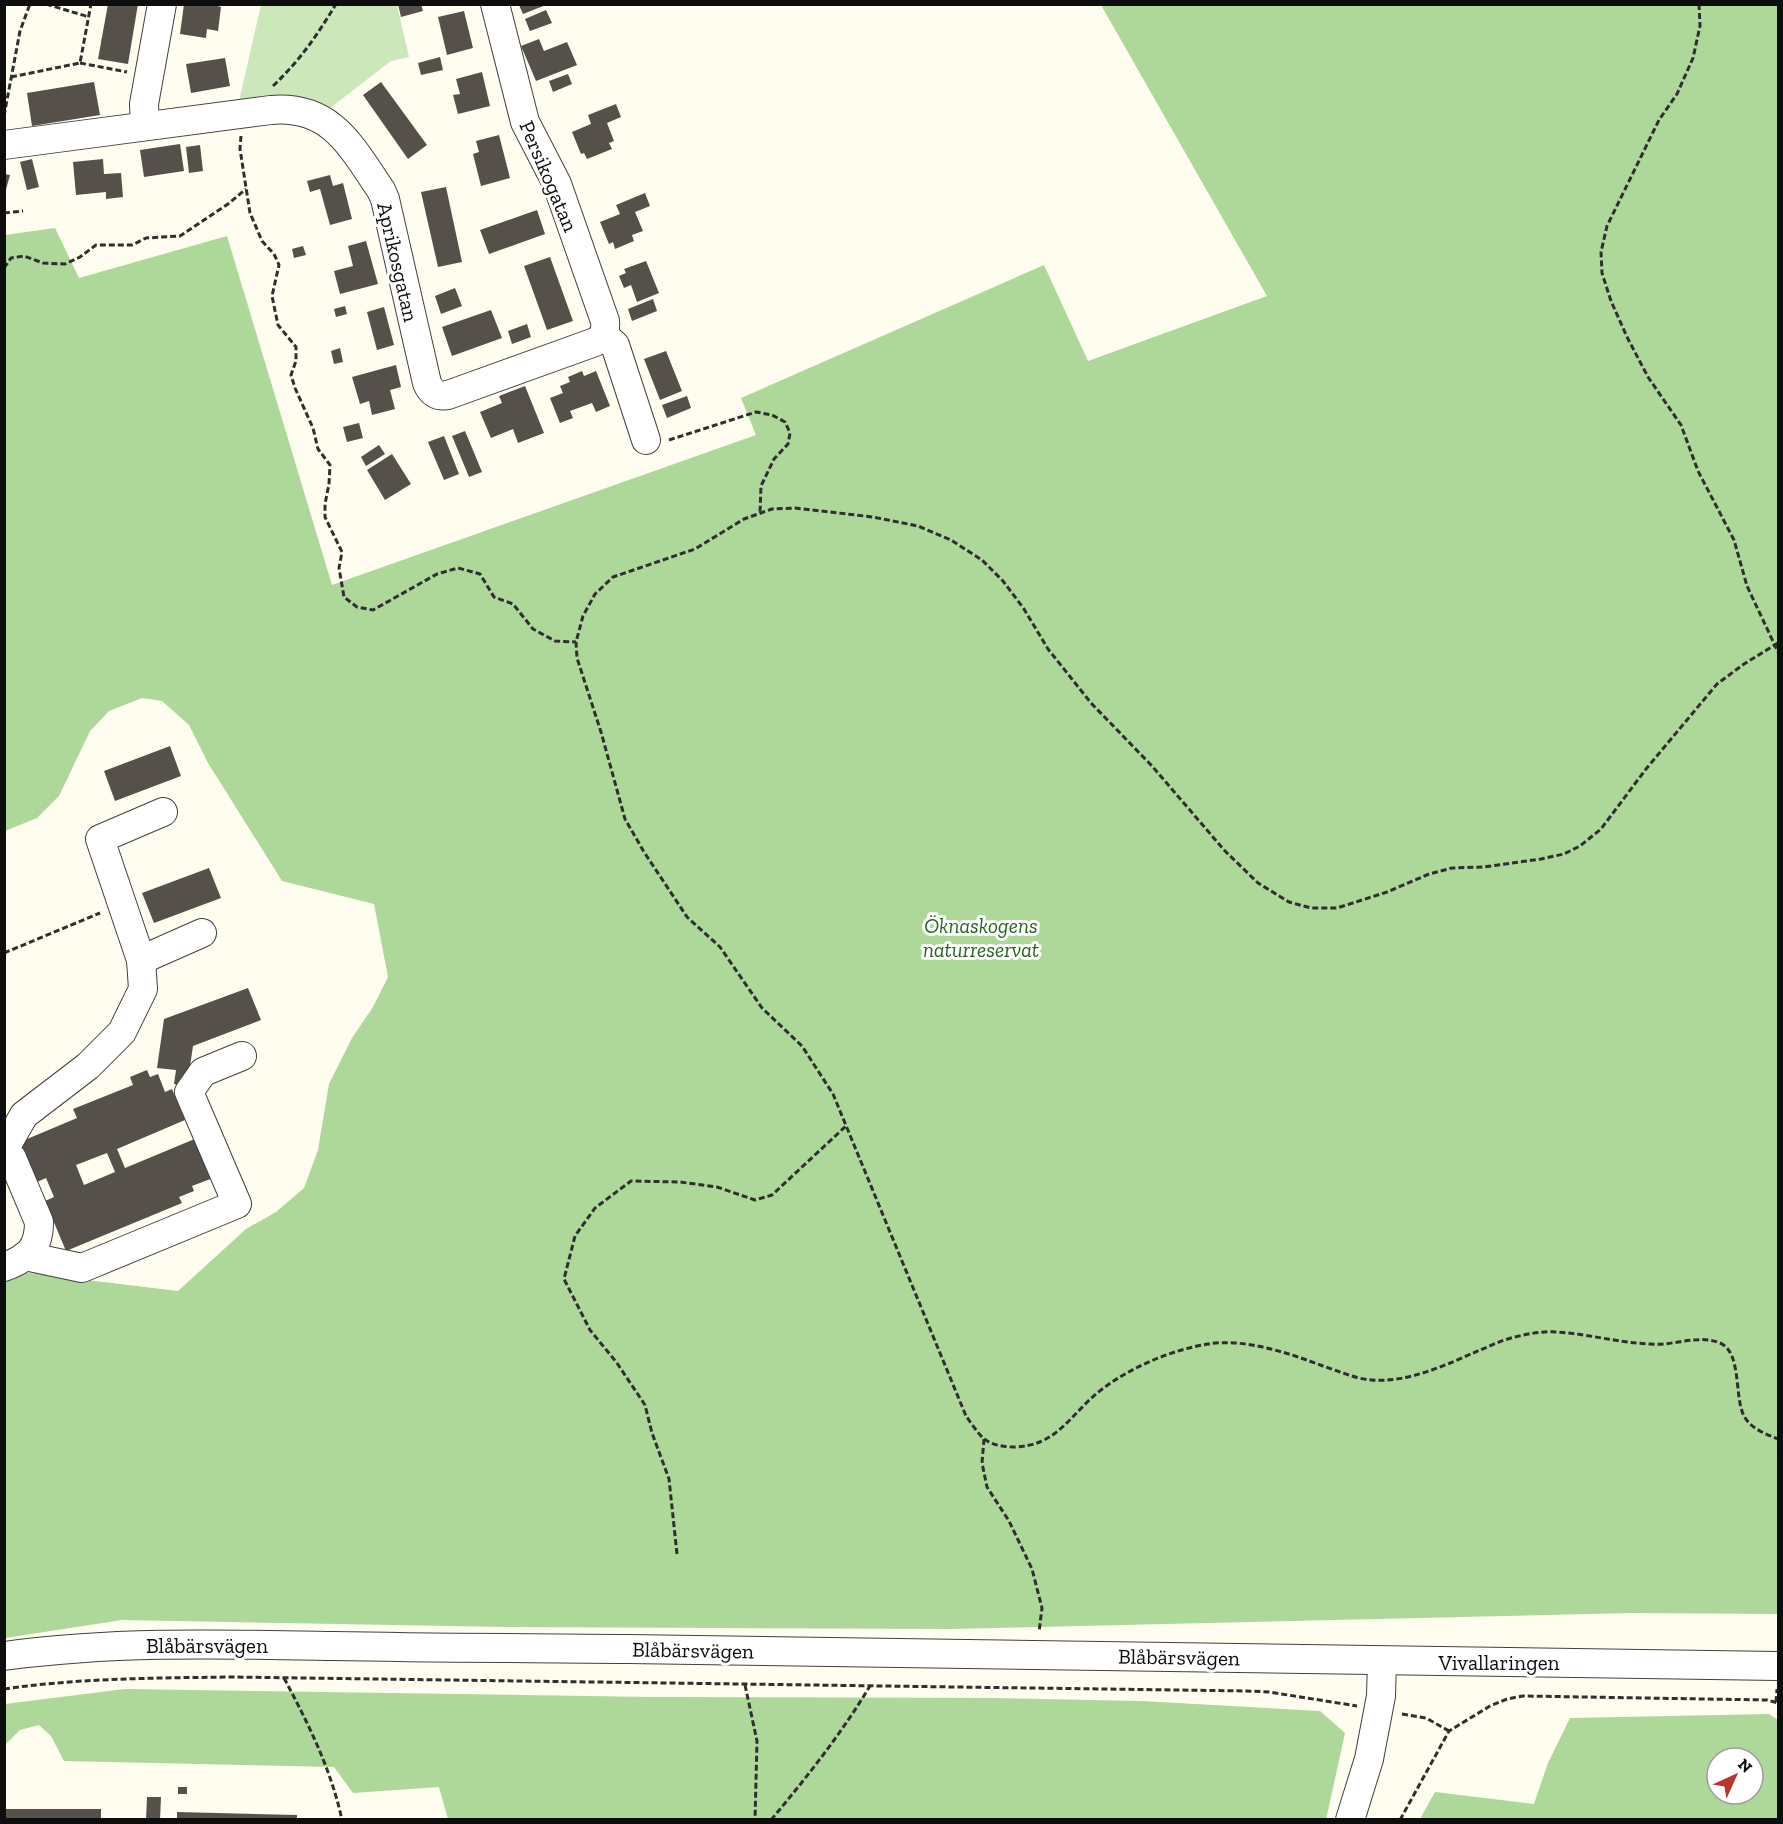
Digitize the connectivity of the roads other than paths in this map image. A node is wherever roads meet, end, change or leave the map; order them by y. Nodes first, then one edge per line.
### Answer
1 (162, 4) edge
2 (495, 4) edge
3 (145, 126) junction
4 (4, 145) edge
5 (599, 339) junction
6 (646, 440) road end
7 (163, 812) dead end
8 (202, 933) dead end
9 (141, 960) junction
10 (243, 1056) dead end
11 (4, 1150) edge
12 (15, 1262) edge
13 (4, 1656) edge
14 (1382, 1661) junction
15 (1779, 1666) edge
16 (1350, 1820) edge

1 - 3 street
2 - 5 street, Persikogatan
3 - 4 street, Aprikosgatan
3 - 5 street, Aprikosgatan
5 - 6 street
7 - 9 street
8 - 9 street
9 - 11 street
10 - 12 street
11 - 12 street
13 - 14 street, Blåbärsvägen
14 - 15 street, Vivallaringen
14 - 16 street

